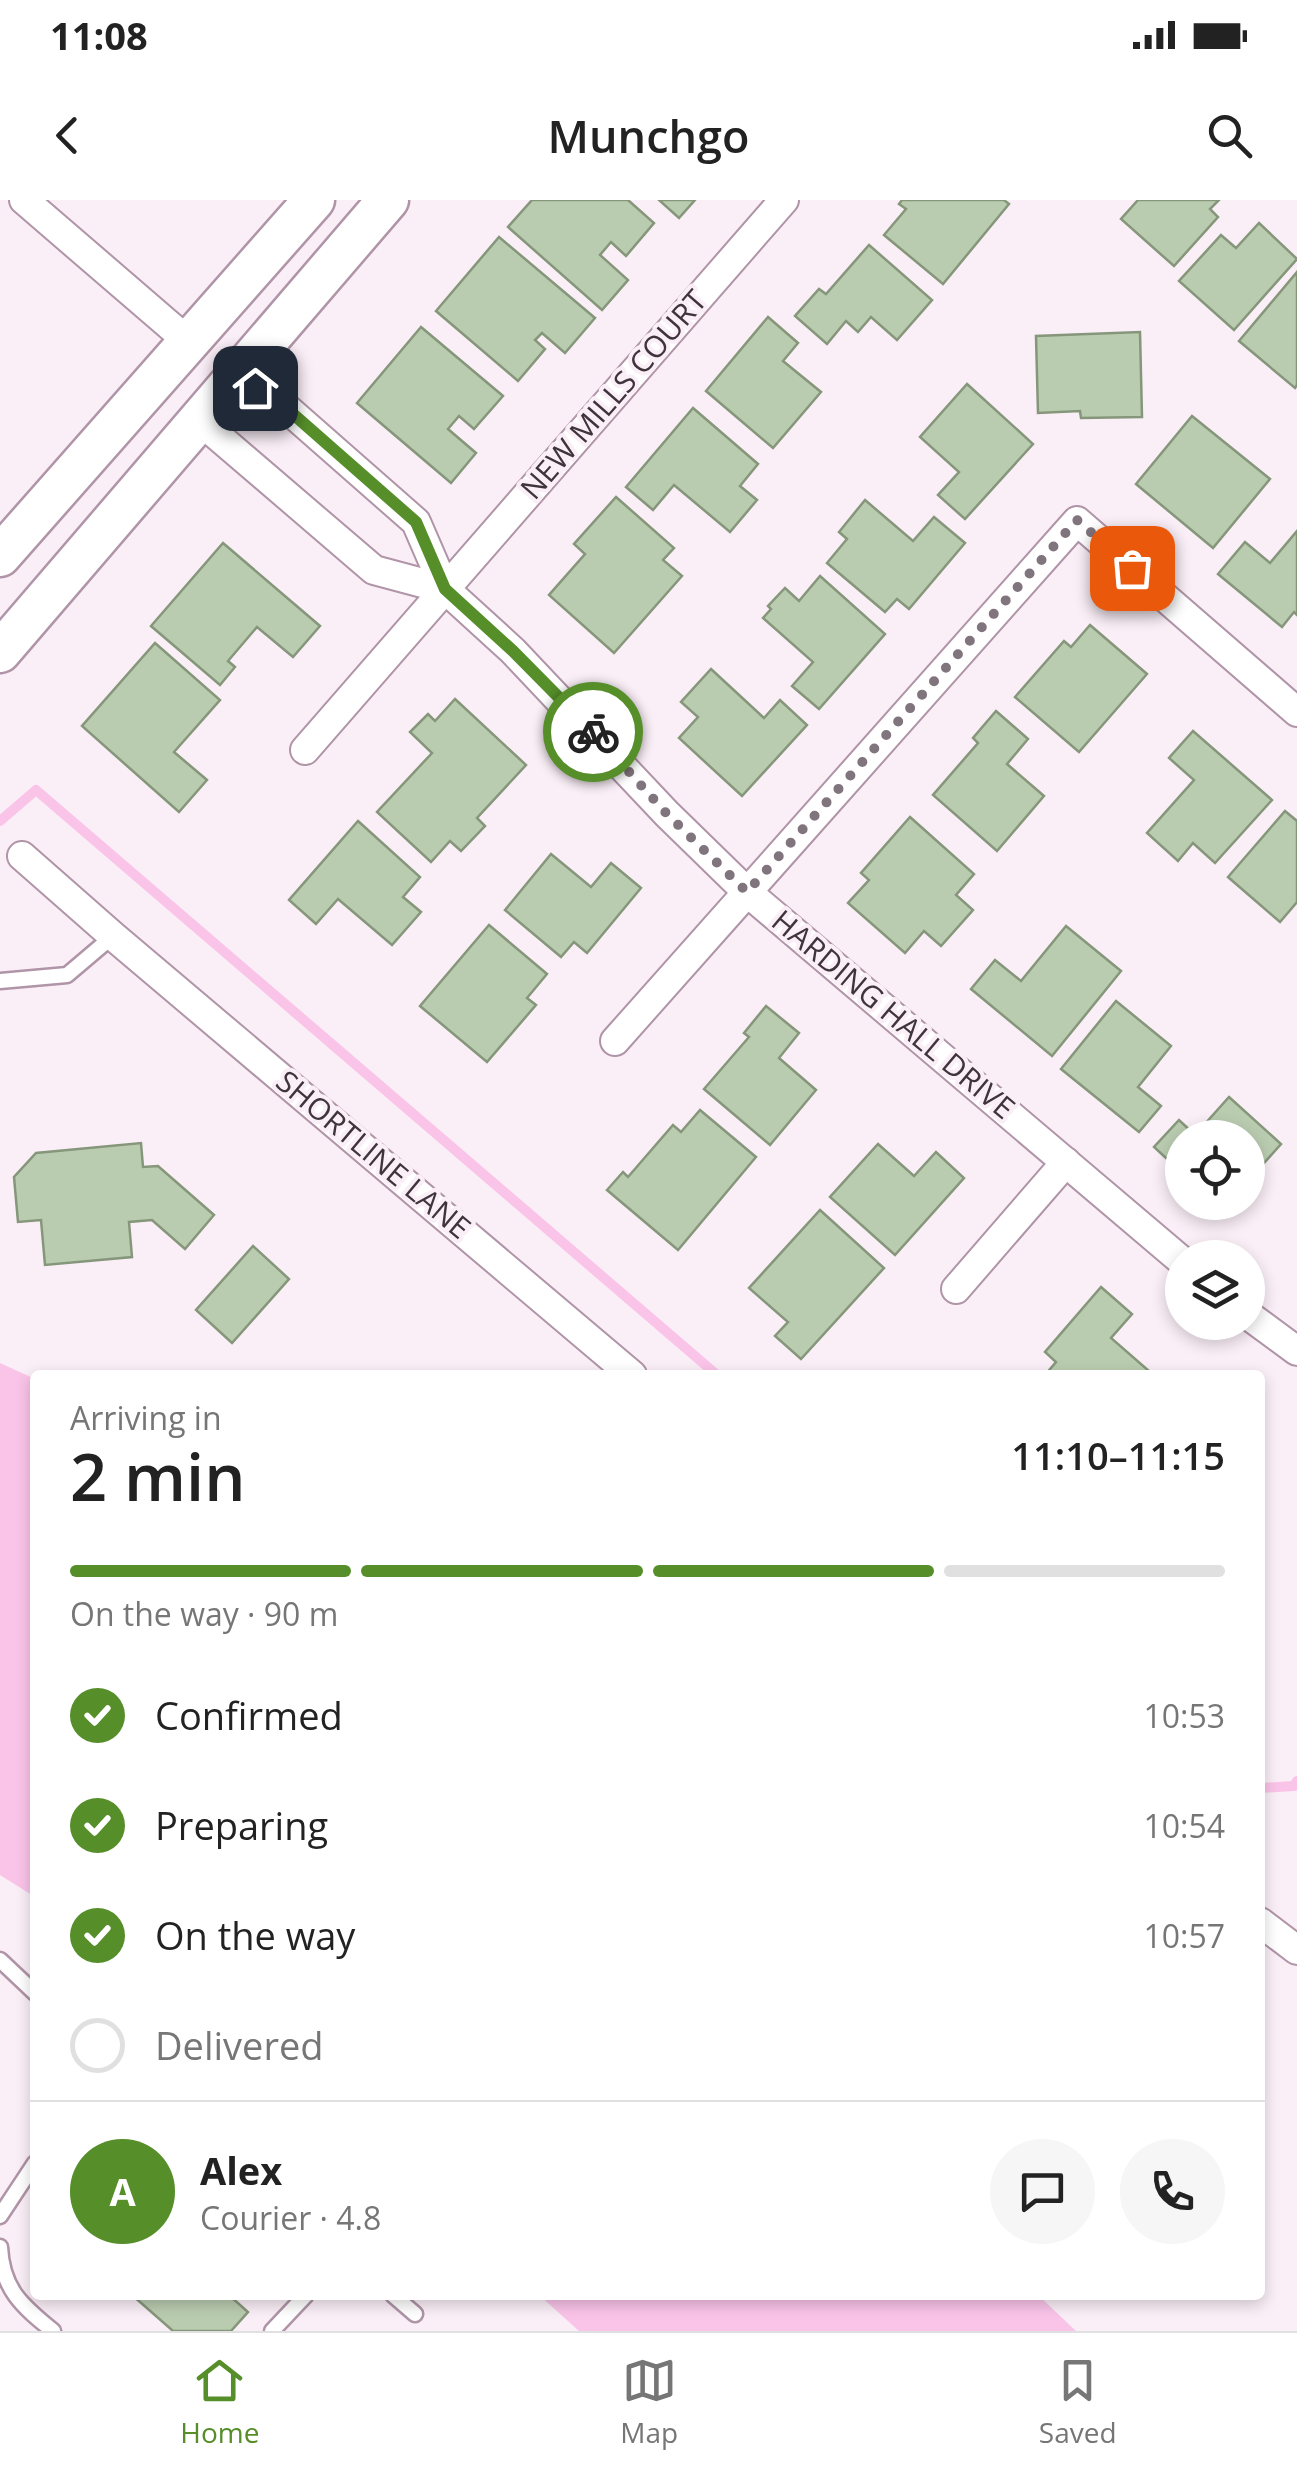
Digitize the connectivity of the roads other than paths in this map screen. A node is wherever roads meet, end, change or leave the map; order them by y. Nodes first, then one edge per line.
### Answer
1 (24, 200) edge
2 (314, 200) edge
3 (784, 200) edge
4 (379, 210) edge
5 (190, 343) junction
6 (231, 382) junction
7 (199, 420) junction
8 (38, 512) junction
9 (0, 556) edge
10 (445, 589) junction
11 (0, 652) edge
12 (1297, 712) edge
13 (305, 750) dead end
14 (22, 856) dead end
15 (747, 892) junction
16 (113, 936) junction
17 (0, 981) edge
18 (615, 1041) dead end
19 (1066, 1162) junction
20 (1165, 1246) edge
21 (956, 1289) dead end
22 (1265, 1327) edge
23 (1297, 1351) edge
24 (626, 1370) edge
25 (1265, 1926) edge
26 (1297, 1950) edge
27 (0, 1960) edge
28 (30, 1987) edge
29 (30, 2171) edge
30 (0, 2216) edge
31 (0, 2247) edge
32 (301, 2300) edge
33 (399, 2300) edge
34 (415, 2314) dead end
35 (53, 2331) edge
36 (272, 2331) edge

1 - 5 street
2 - 5 main road
3 - 10 street, NEW MILLS COURT
4 - 5 main road
4 - 6 main road
5 - 8 main road
6 - 7 main road
6 - 8 main road
6 - 10 street, HARDING HALL DRIVE
7 - 10 street, HARDING HALL DRIVE
7 - 11 main road
8 - 9 main road
10 - 13 street, NEW MILLS COURT
10 - 15 street, HARDING HALL DRIVE
12 - 15 street
14 - 16 street, SHORTLINE LANE
15 - 18 street
15 - 19 street, HARDING HALL DRIVE
16 - 17 lane
16 - 24 street, SHORTLINE LANE
19 - 20 street, HARDING HALL DRIVE
19 - 21 street
22 - 23 street
25 - 26 street
27 - 28 lane
29 - 30 lane
31 - 35 lane
32 - 36 lane
33 - 34 lane

